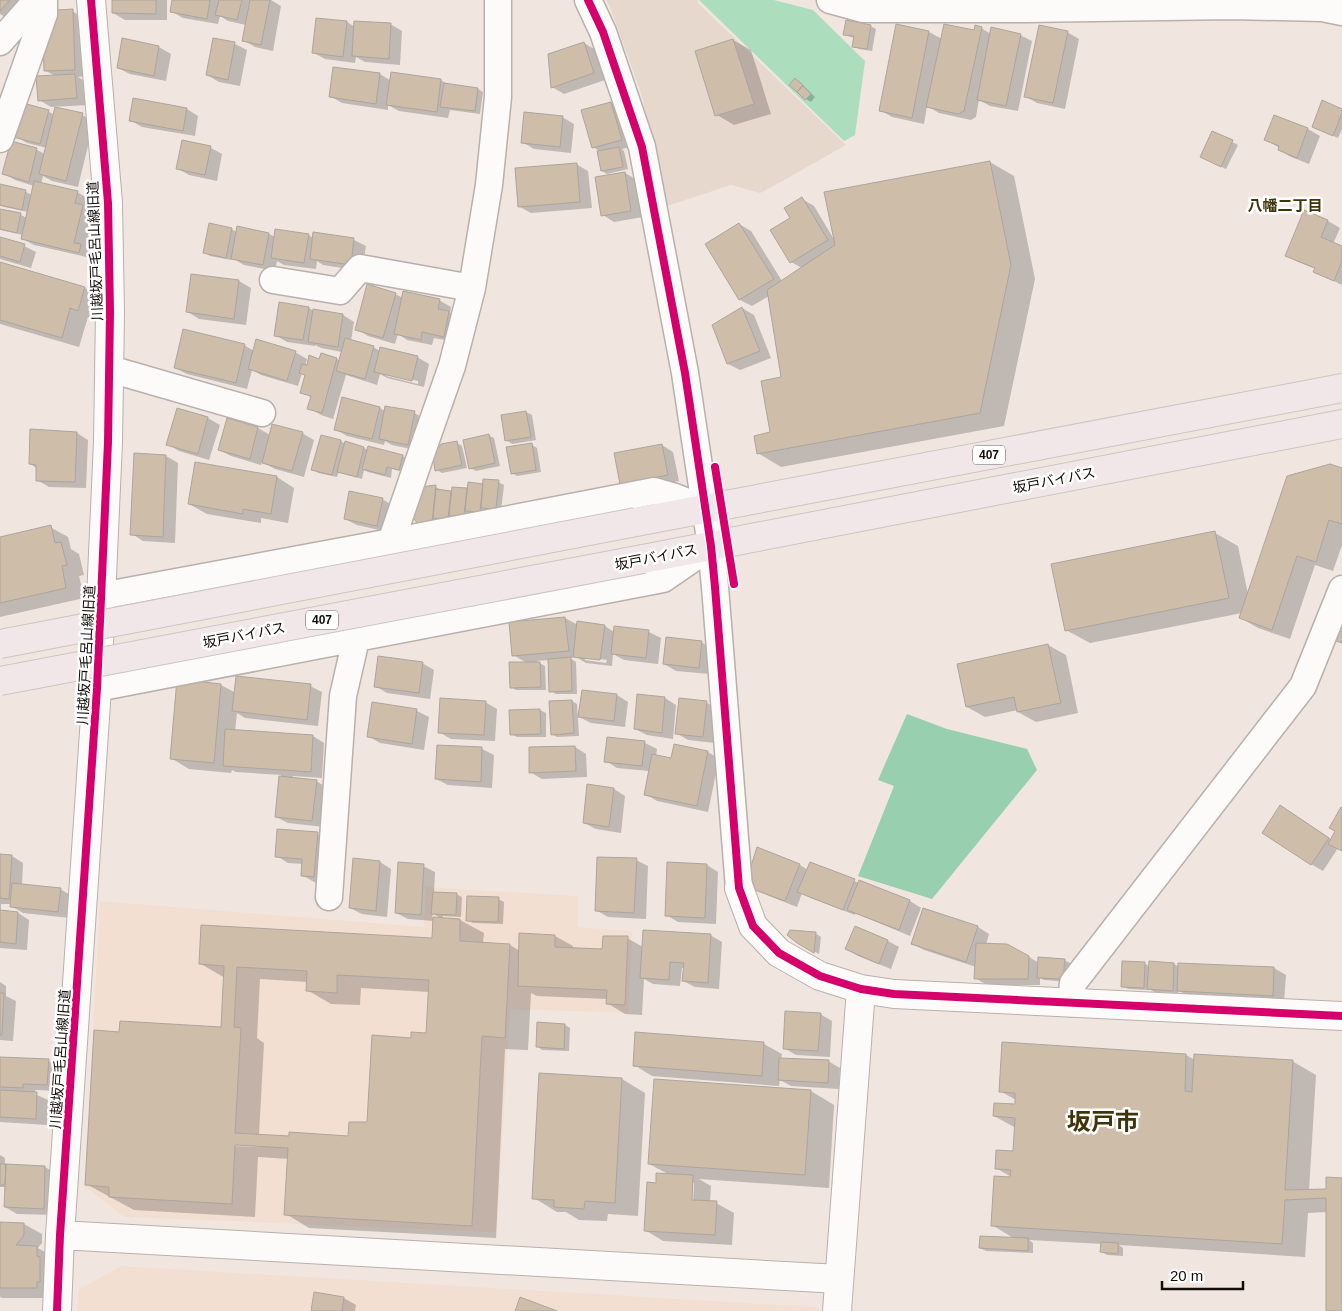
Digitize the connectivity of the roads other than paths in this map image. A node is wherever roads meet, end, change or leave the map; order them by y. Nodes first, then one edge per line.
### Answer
1 (36, 0) edge
2 (44, 0) edge
3 (91, 0) edge
4 (498, 0) edge
5 (588, 0) edge
6 (830, 0) edge
7 (1169, 4) edge
8 (974, 5) edge
9 (1026, 5) edge
10 (1342, 12) edge
11 (1, 39) edge
12 (0, 139) edge
13 (273, 280) dead end
14 (472, 288) junction
15 (110, 369) junction
16 (1342, 388) edge
17 (262, 413) dead end
18 (1342, 424) edge
19 (706, 509) junction
20 (391, 542) junction
21 (711, 546) junction
22 (1342, 589) edge
23 (102, 596) junction
24 (356, 639) junction
25 (0, 644) edge
26 (0, 681) edge
27 (97, 688) junction
28 (739, 888) joint
29 (329, 897) dead end
30 (860, 989) junction
31 (1071, 1002) junction
32 (1342, 1016) edge
33 (60, 1235) junction
34 (838, 1279) junction
35 (56, 1311) edge
36 (837, 1311) edge

1 - 11 street
2 - 12 street
3 - 15 street, 川越坂戸毛呂山線旧道
4 - 14 street
5 - 19 street
6 - 8 street
7 - 9 street
7 - 10 street
8 - 9 street
13 - 14 street
14 - 20 street
15 - 17 street
15 - 23 street, 川越坂戸毛呂山線旧道
16 - 19 highway, 407
18 - 21 highway, 坂戸バイパス / 407
19 - 20 street
19 - 21 street
19 - 25 highway, 407, bridge
20 - 23 street
21 - 24 street
21 - 26 highway, 坂戸バイパス / 407, bridge
21 - 28 street
22 - 31 street
23 - 27 street, 川越坂戸毛呂山線旧道
24 - 27 street
24 - 29 street
27 - 33 street, 川越坂戸毛呂山線旧道
28 - 30 street
30 - 31 street
30 - 34 street
31 - 32 street
33 - 34 street
33 - 35 street, 川越坂戸毛呂山線旧道
34 - 36 street

